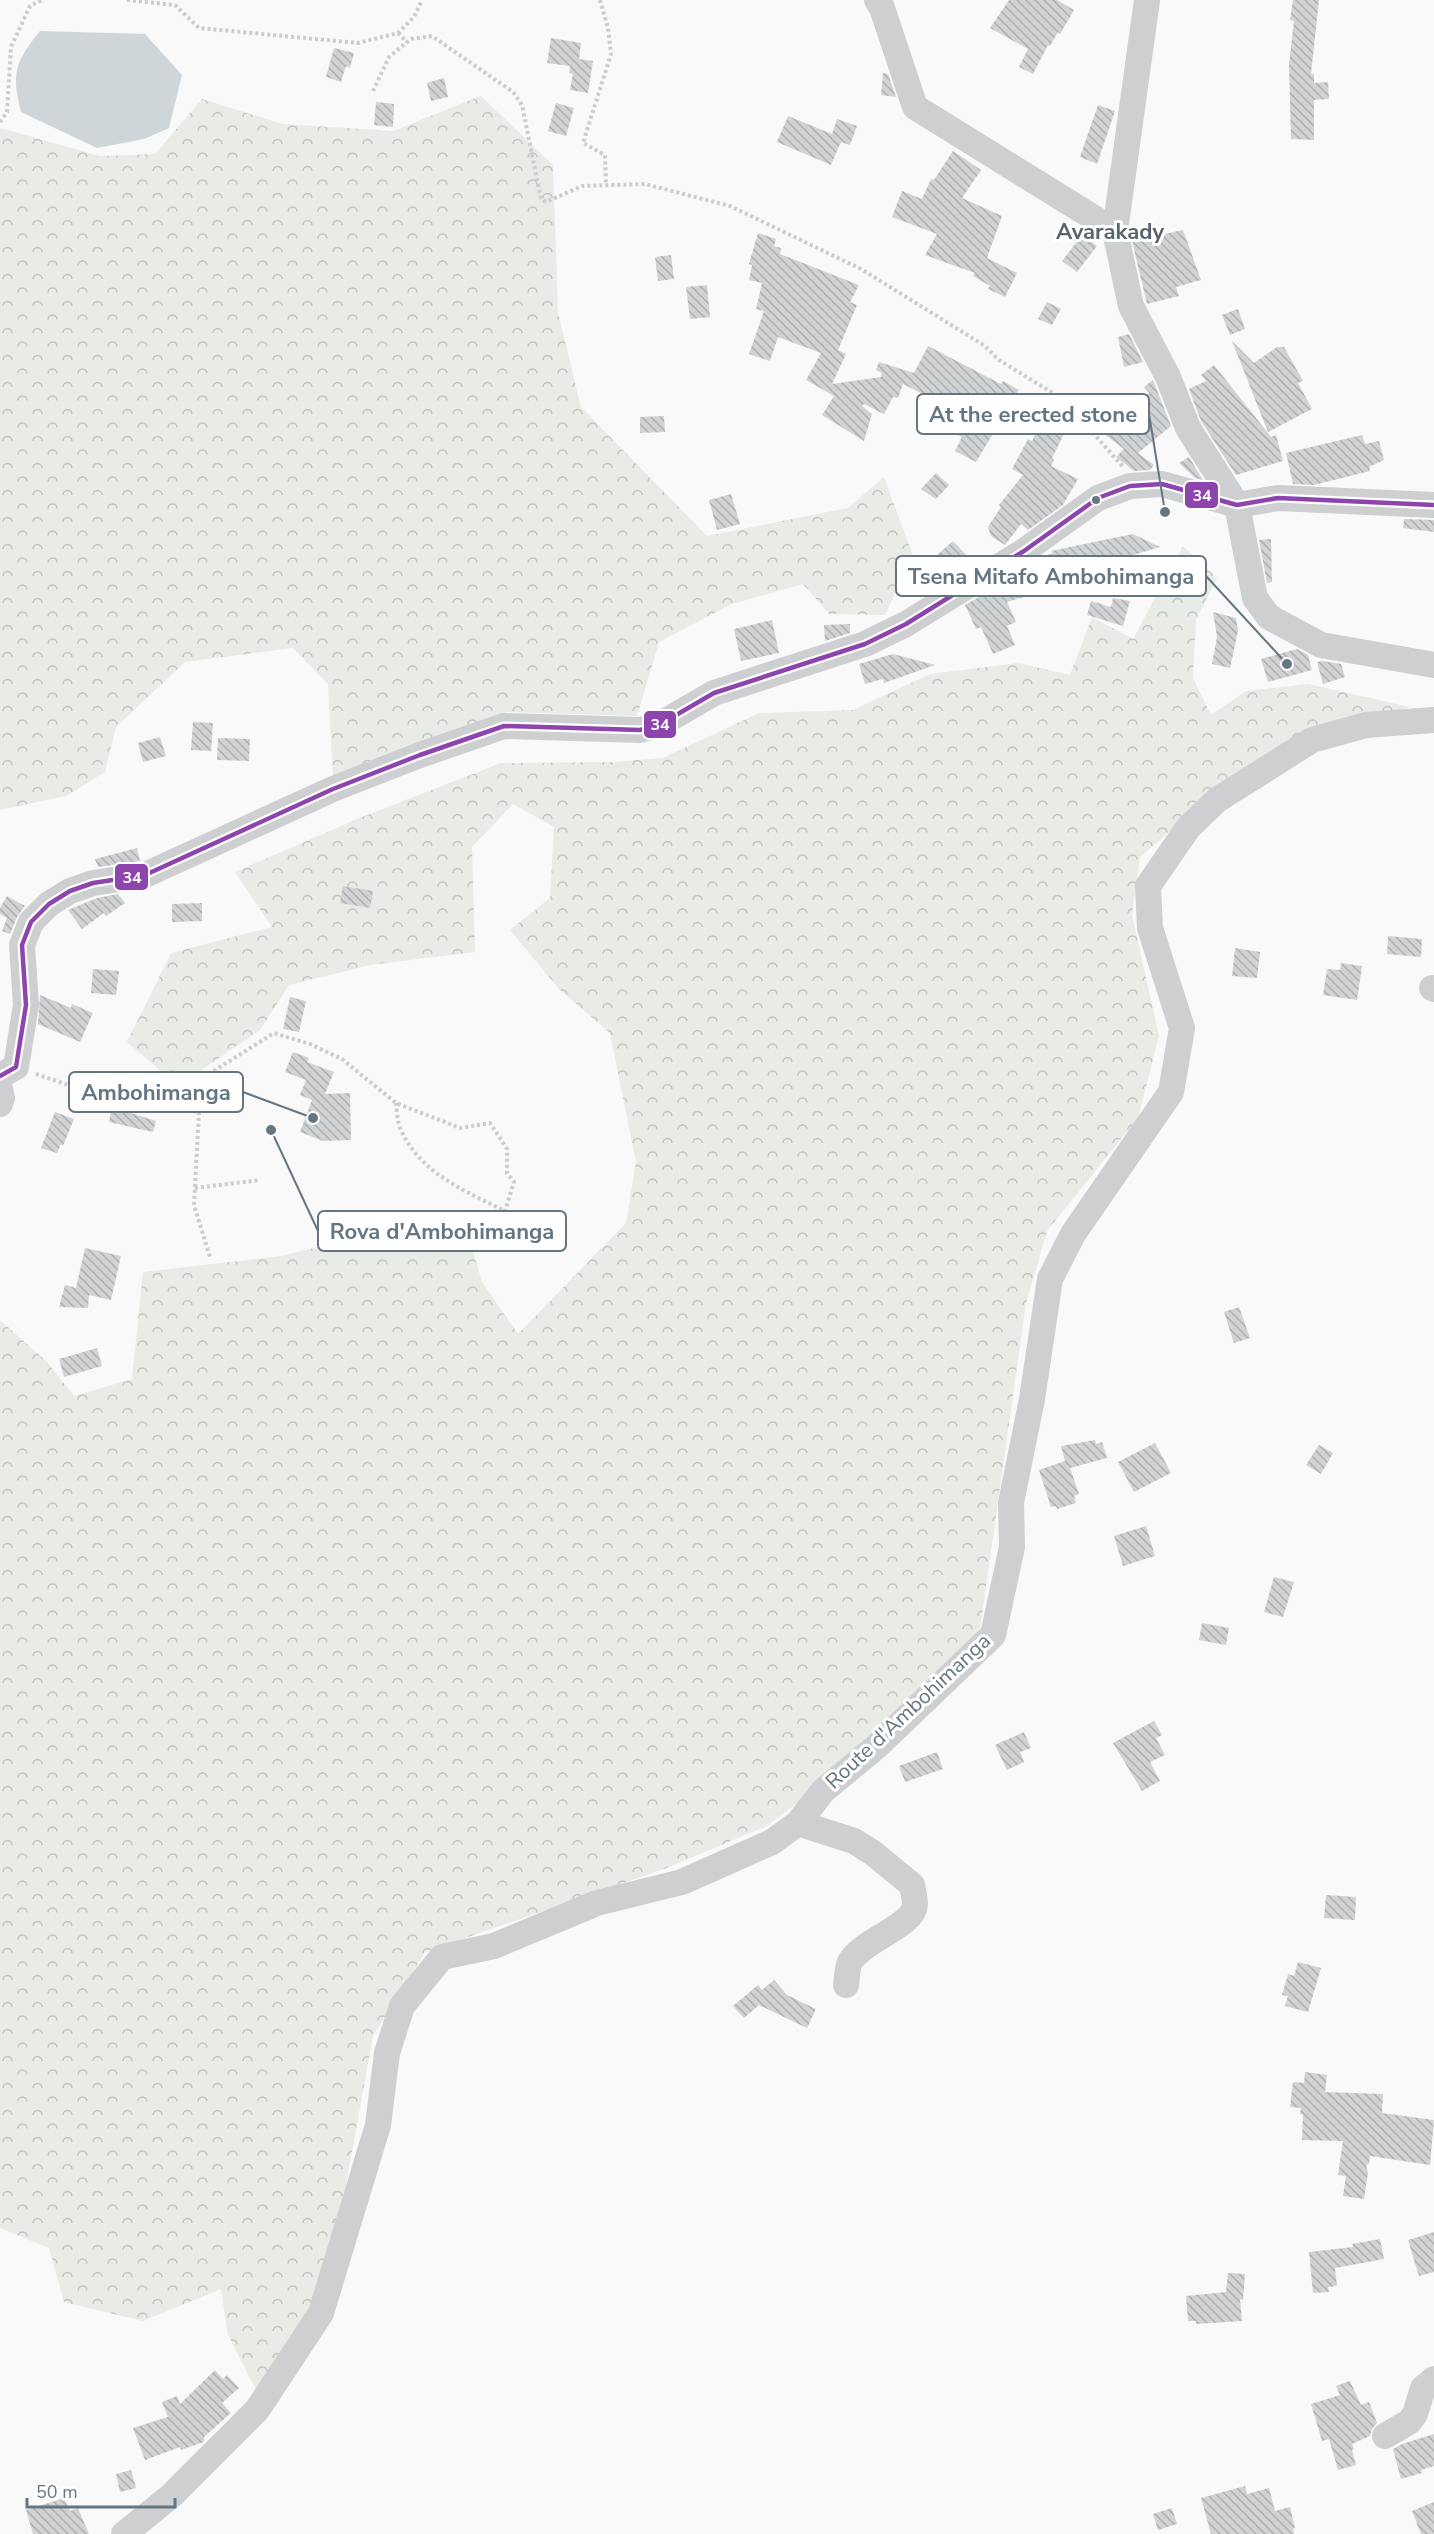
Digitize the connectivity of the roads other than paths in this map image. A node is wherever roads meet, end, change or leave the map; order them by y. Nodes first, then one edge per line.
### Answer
1 (877, 0) edge
2 (1146, 0) edge
3 (1115, 231) junction
4 (1434, 504) edge
5 (1238, 505) junction
6 (1434, 665) edge
7 (1434, 720) edge
8 (8, 1071) edge
9 (0, 1089) edge
10 (0, 1104) edge
11 (798, 1823) junction
12 (846, 1985) dead end
13 (1434, 2379) edge
14 (1385, 2436) dead end
15 (124, 2534) edge

1 - 3 street
2 - 3 street
3 - 5 street
4 - 5 street
5 - 6 street
5 - 8 street
7 - 11 street, Route d'Ambohimanga
9 - 10 street
11 - 12 street
11 - 15 street, Route d'Ambohimanga
13 - 14 street

